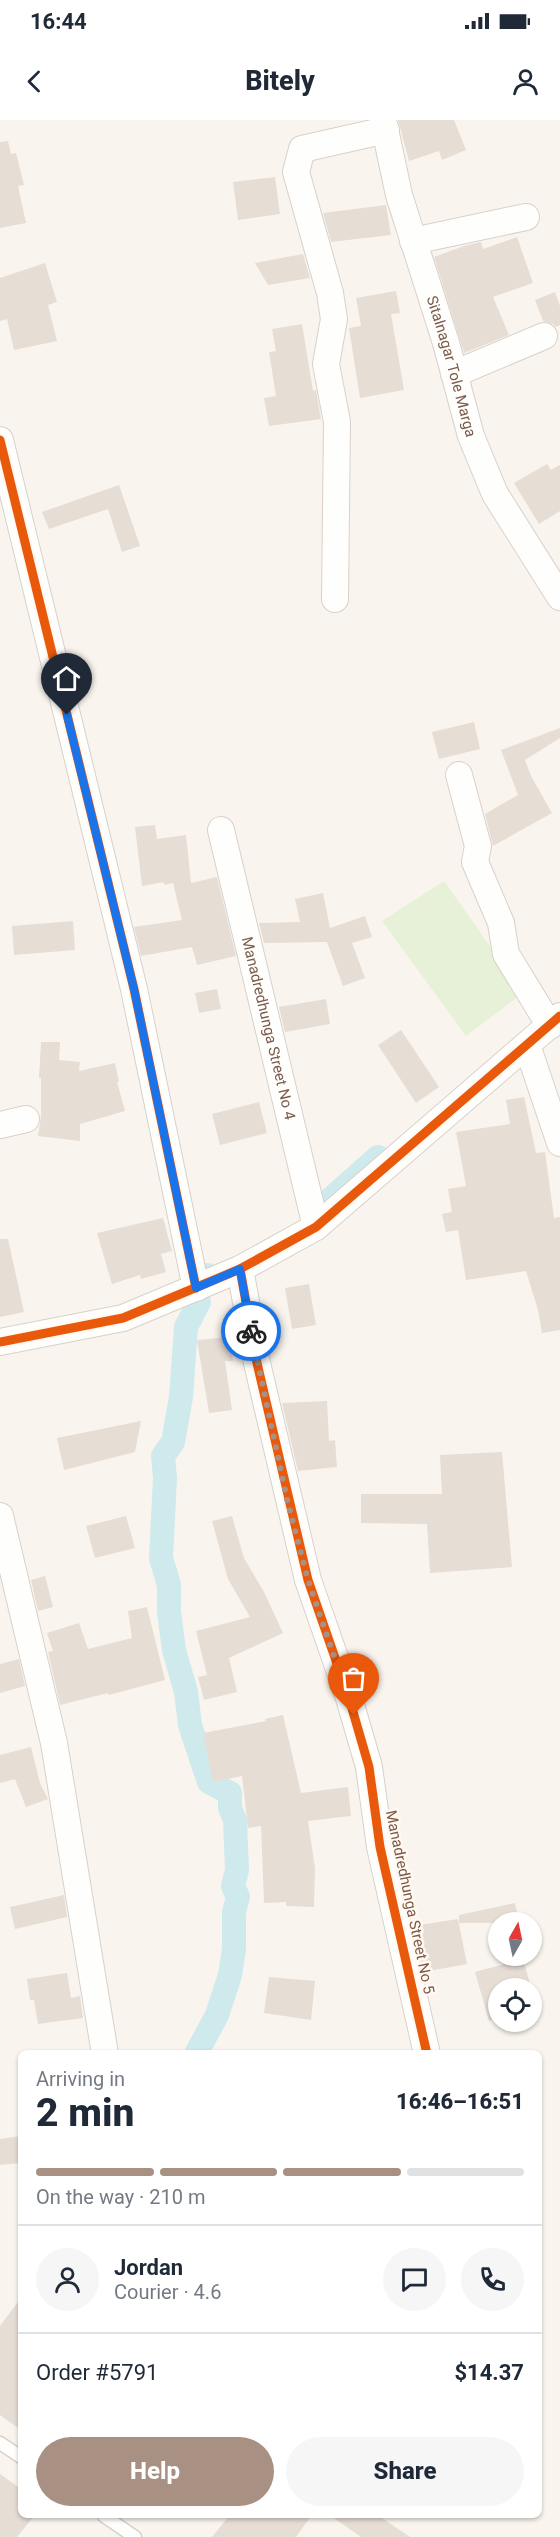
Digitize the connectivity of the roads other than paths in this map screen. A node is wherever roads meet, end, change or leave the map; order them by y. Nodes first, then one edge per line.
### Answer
1 (384, 125) edge
2 (526, 217) dead end
3 (413, 241) junction
4 (544, 336) dead end
5 (454, 374) junction
6 (0, 440) edge
7 (560, 597) edge
8 (335, 599) dead end
9 (459, 775) dead end
10 (221, 830) dead end
11 (555, 1021) edge
12 (526, 1045) junction
13 (26, 1119) dead end
14 (0, 1125) edge
15 (560, 1143) edge
16 (316, 1227) junction
17 (240, 1269) junction
18 (196, 1288) junction
19 (0, 1342) edge
20 (0, 1516) edge
21 (104, 2050) edge
22 (426, 2050) edge
23 (0, 2442) edge
24 (18, 2455) edge
25 (107, 2518) edge
26 (135, 2537) edge

1 - 3 street, Sitalnagar Tole Marga
1 - 8 street
2 - 3 street
3 - 5 street, Sitalnagar Tole Marga
4 - 5 street
5 - 7 street, Sitalnagar Tole Marga
6 - 18 street
9 - 11 street
10 - 16 street, Manadredhunga Street No 4
11 - 12 street
12 - 15 street
12 - 16 street
13 - 14 street
16 - 17 street
17 - 18 street
17 - 22 street, Manadredhunga Street No 5
18 - 19 street
20 - 21 street
23 - 24 lane
25 - 26 lane

